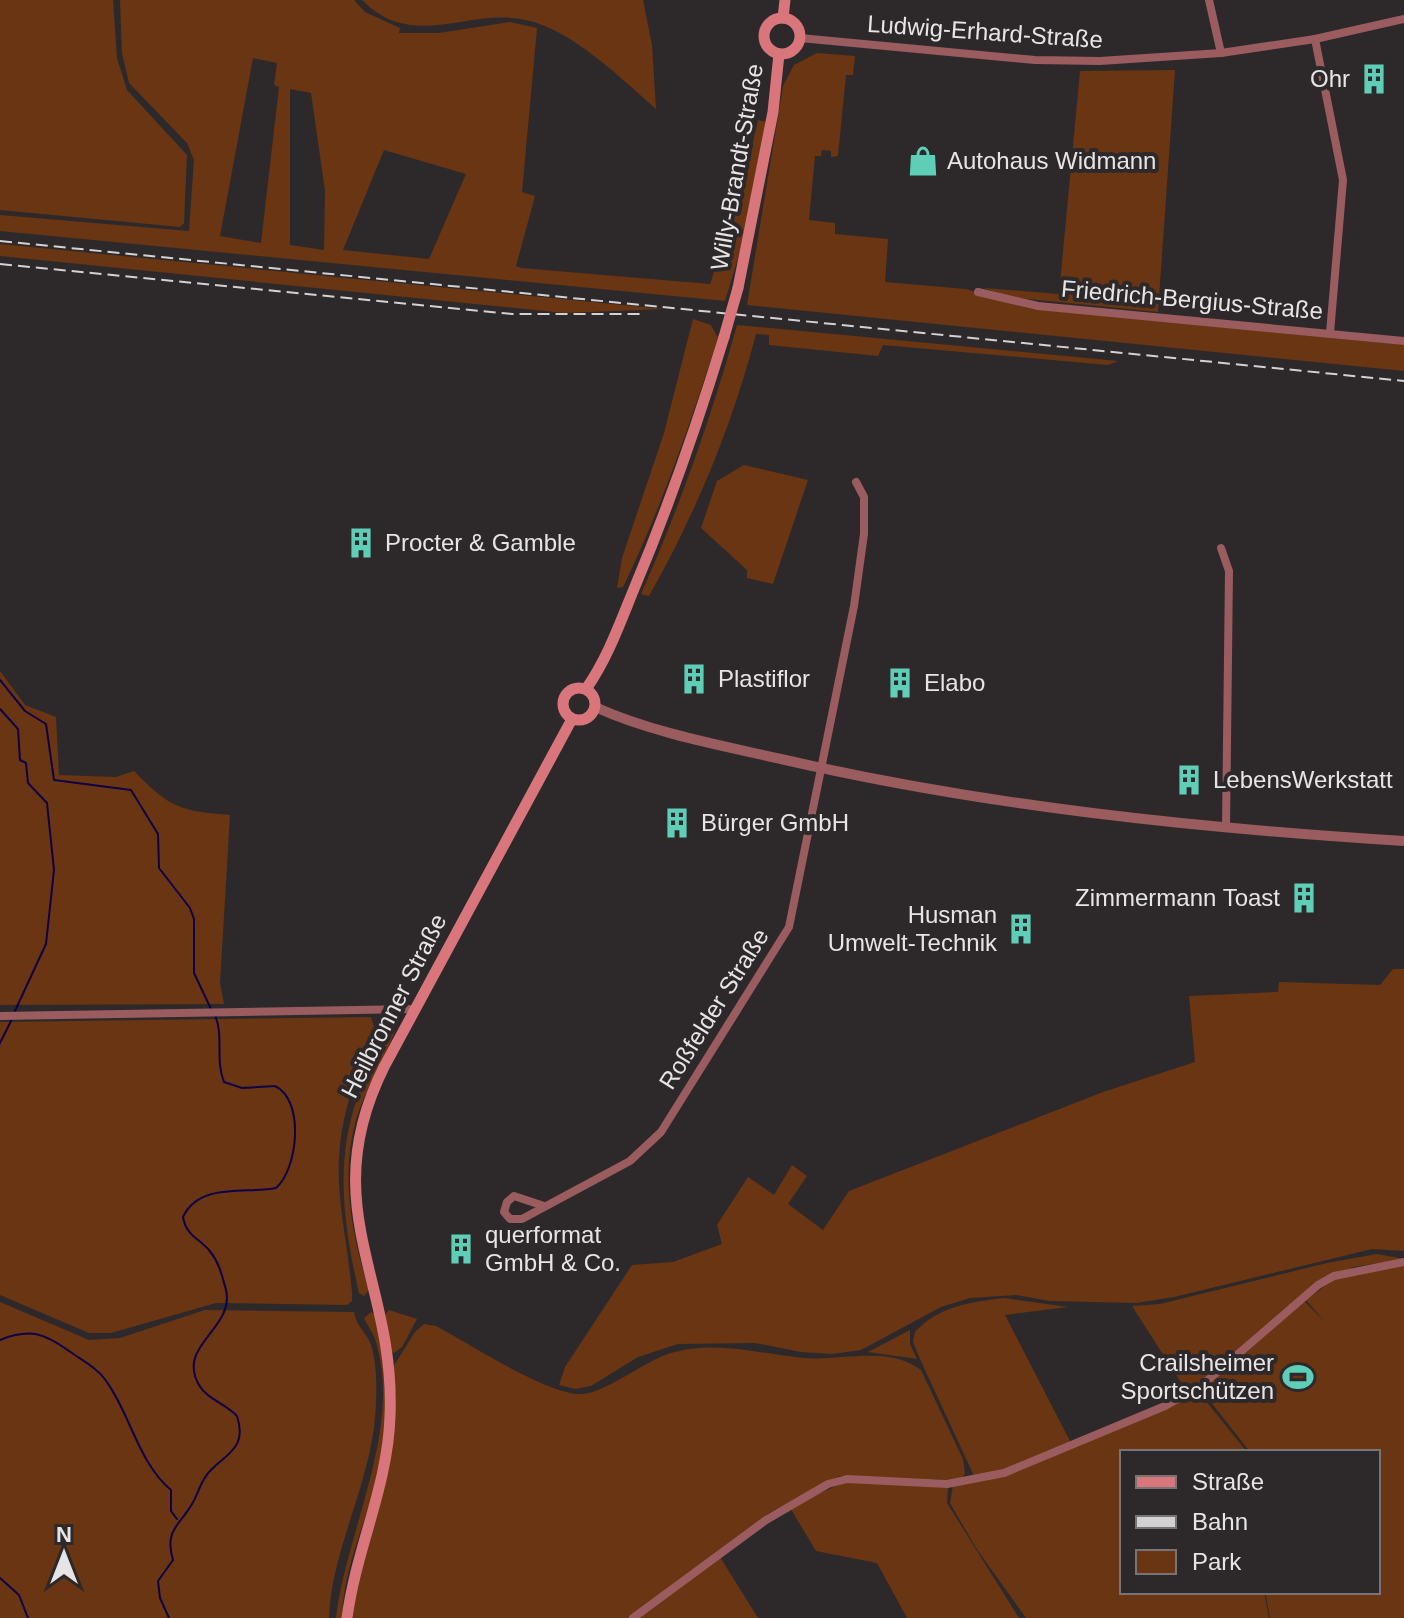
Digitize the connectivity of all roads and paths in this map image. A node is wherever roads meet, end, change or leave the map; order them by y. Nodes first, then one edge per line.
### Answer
1 (785, 0) edge
2 (1209, 0) edge
3 (783, 18) junction
4 (1404, 19) edge
5 (800, 38) junction
6 (1315, 39) junction
7 (1221, 53) junction
8 (779, 54) junction
9 (978, 292) dead end
10 (1330, 333) junction
11 (1404, 341) edge
12 (856, 482) dead end
13 (1221, 548) dead end
14 (586, 689) junction
15 (595, 707) junction
16 (572, 719) junction
17 (822, 768) junction
18 (1226, 828) junction
19 (1404, 841) edge
20 (414, 1009) junction
21 (0, 1016) edge
22 (544, 1206) dead end
23 (1404, 1262) edge
24 (347, 1618) edge
25 (633, 1618) edge

1 - 3 main road
2 - 7 street
3 - 5 main road
3 - 8 main road
4 - 6 street, Ludwig-Erhard-Straße
5 - 7 street, Ludwig-Erhard-Straße
5 - 8 main road
6 - 7 street, Ludwig-Erhard-Straße
6 - 10 street
8 - 14 main road, Willy-Brandt-Straße, bridge
9 - 10 street, Friedrich-Bergius-Straße
10 - 11 street, Friedrich-Bergius-Straße
12 - 17 street, Roßfelder Straße
13 - 18 street
14 - 15 main road
14 - 16 main road
15 - 16 main road
15 - 17 street
16 - 20 main road, Heilbronner Straße
17 - 18 street
17 - 22 street, Roßfelder Straße
18 - 19 street
20 - 21 street
20 - 24 main road, Heilbronner Straße
23 - 25 street

